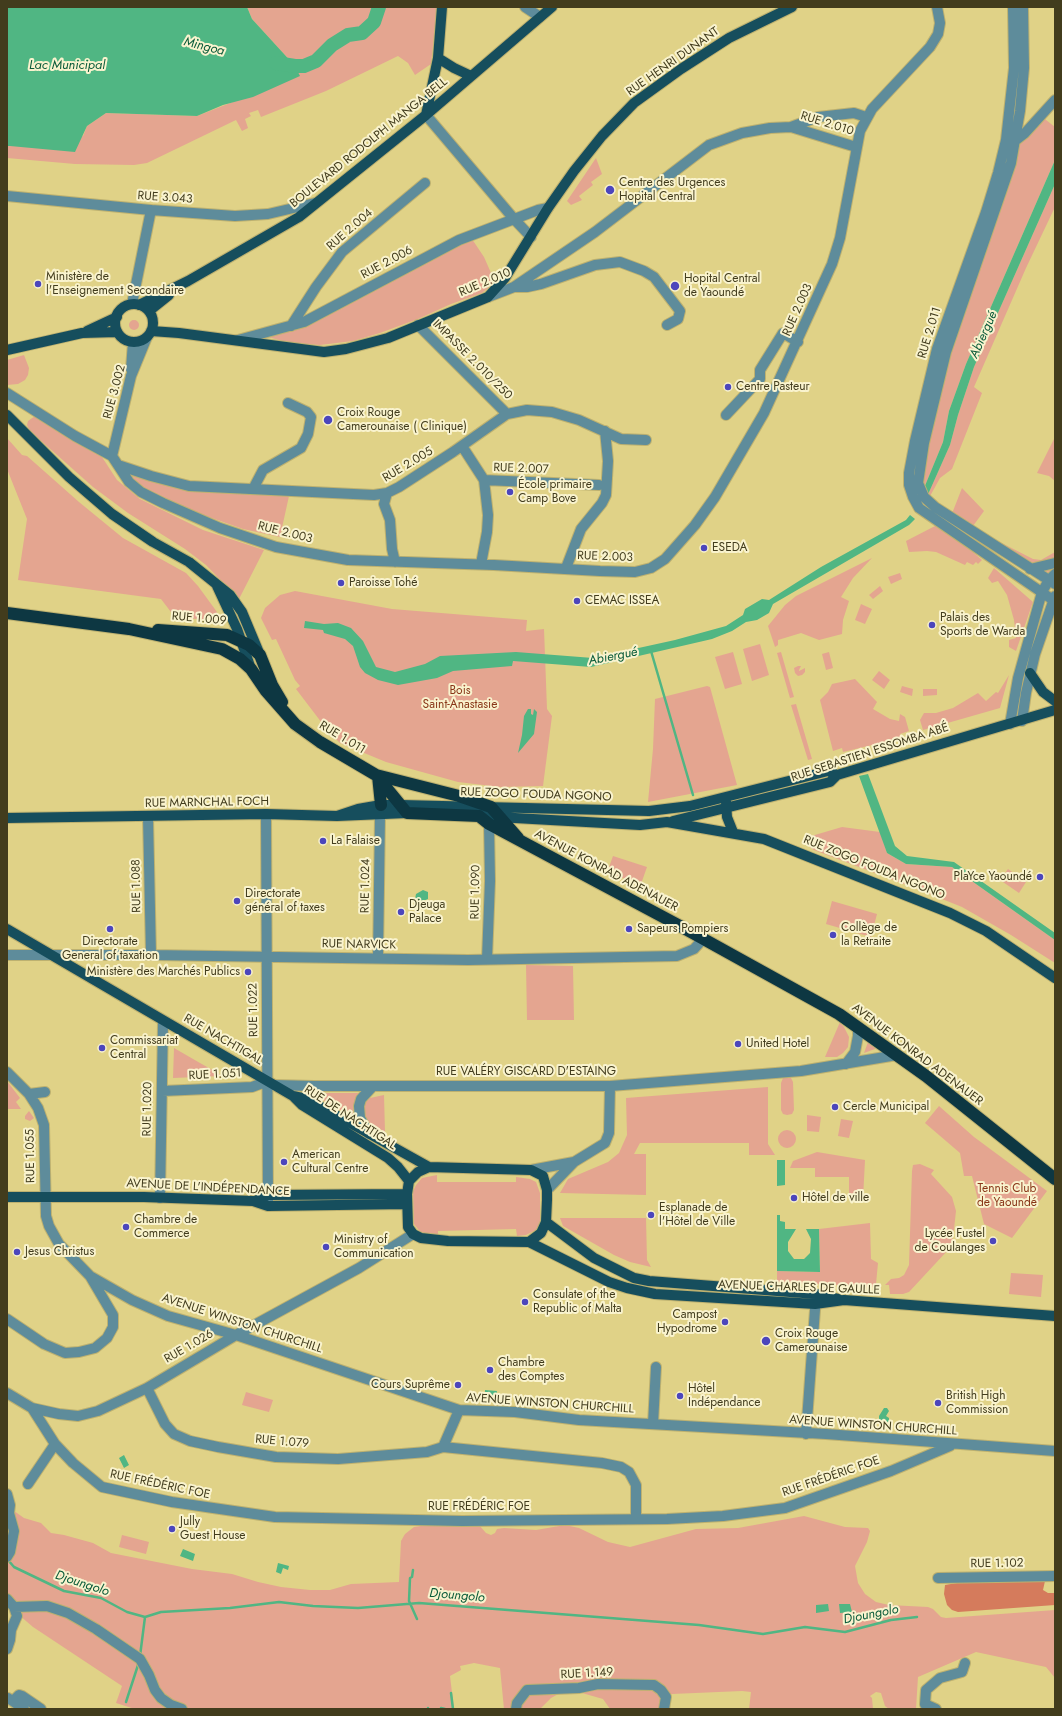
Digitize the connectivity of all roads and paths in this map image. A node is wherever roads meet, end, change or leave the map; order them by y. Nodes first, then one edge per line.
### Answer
1 (442, 7) edge
2 (525, 7) edge
3 (552, 7) edge
4 (792, 7) edge
5 (937, 7) edge
6 (1013, 7) edge
7 (1023, 7) edge
8 (540, 17) junction
9 (438, 58) junction
10 (471, 76) junction
11 (1055, 100) edge
12 (426, 115) junction
13 (866, 117) junction
14 (791, 127) junction
15 (1016, 140) junction
16 (856, 147) junction
17 (425, 184) dead end
18 (7, 196) edge
19 (319, 202) junction
20 (548, 208) junction
21 (151, 210) junction
22 (514, 219) junction
23 (531, 237) junction
24 (188, 281) junction
25 (514, 287) junction
26 (488, 297) junction
27 (136, 305) junction
28 (151, 316) junction
29 (117, 317) junction
30 (667, 324) dead end
31 (418, 325) junction
32 (291, 326) junction
33 (117, 332) junction
34 (82, 333) junction
35 (179, 333) junction
36 (149, 334) junction
37 (238, 340) junction
38 (133, 342) junction
39 (798, 342) junction
40 (8, 348) edge
41 (131, 376) junction
42 (7, 393) edge
43 (288, 402) dead end
44 (507, 414) junction
45 (7, 415) edge
46 (726, 415) dead end
47 (605, 431) junction
48 (646, 440) dead end
49 (462, 446) junction
50 (112, 456) junction
51 (118, 465) junction
52 (484, 480) junction
53 (599, 485) dead end
54 (252, 489) junction
55 (387, 493) junction
56 (395, 562) junction
57 (1055, 563) edge
58 (481, 564) junction
59 (566, 568) junction
60 (1030, 569) junction
61 (1022, 578) junction
62 (1053, 579) edge
63 (215, 582) junction
64 (1042, 592) junction
65 (1054, 598) edge
66 (1038, 607) junction
67 (7, 612) edge
68 (129, 629) junction
69 (241, 641) junction
70 (260, 655) junction
71 (251, 669) junction
72 (1030, 673) junction
73 (1055, 701) edge
74 (1055, 710) edge
75 (1022, 721) junction
76 (295, 724) junction
77 (1010, 724) junction
78 (377, 775) junction
79 (837, 775) junction
80 (726, 796) junction
81 (491, 806) junction
82 (726, 808) junction
83 (404, 809) junction
84 (380, 810) junction
85 (649, 811) junction
86 (266, 814) junction
87 (337, 816) joint
88 (479, 816) junction
89 (148, 817) junction
90 (7, 818) edge
91 (502, 818) junction
92 (667, 822) junction
93 (489, 824) junction
94 (733, 832) junction
95 (522, 842) junction
96 (7, 929) edge
97 (704, 939) junction
98 (7, 955) edge
99 (51, 955) junction
100 (152, 955) junction
101 (266, 957) junction
102 (378, 958) junction
103 (487, 959) junction
104 (1055, 978) edge
105 (163, 1021) junction
106 (858, 1026) junction
107 (897, 1055) junction
108 (846, 1064) junction
109 (7, 1072) edge
110 (271, 1083) junction
111 (373, 1086) junction
112 (610, 1086) junction
113 (162, 1091) junction
114 (45, 1092) dead end
115 (29, 1094) junction
116 (293, 1096) junction
117 (369, 1134) junction
118 (574, 1162) junction
119 (429, 1167) junction
120 (531, 1170) junction
121 (1055, 1179) edge
122 (410, 1181) junction
123 (547, 1190) junction
124 (268, 1195) junction
125 (7, 1197) edge
126 (45, 1197) junction
127 (160, 1198) junction
128 (407, 1199) junction
129 (255, 1201) junction
130 (268, 1206) junction
131 (546, 1222) junction
132 (413, 1234) junction
133 (529, 1242) junction
134 (90, 1276) junction
135 (816, 1299) junction
136 (1055, 1316) edge
137 (7, 1319) edge
138 (236, 1335) junction
139 (656, 1367) dead end
140 (147, 1388) junction
141 (7, 1393) edge
142 (32, 1408) junction
143 (459, 1410) junction
144 (653, 1424) junction
145 (806, 1434) junction
146 (55, 1444) junction
147 (954, 1444) junction
148 (443, 1447) junction
149 (1055, 1451) edge
150 (28, 1484) dead end
151 (7, 1494) edge
152 (636, 1518) junction
153 (7, 1556) edge
154 (1055, 1576) edge
155 (938, 1578) dead end
156 (11, 1603) edge
157 (7, 1649) edge
158 (965, 1663) dead end
159 (10, 1699) edge
160 (24, 1709) edge
161 (41, 1709) edge
162 (182, 1709) edge
163 (516, 1709) edge
164 (664, 1709) edge
165 (936, 1709) edge

1 - 9 main road
2 - 8 street
3 - 8 main road, BOULEVARD RODOLPH MANGA BELL
4 - 20 main road, RUE HENRI DUNANT
5 - 13 street, RUE 2.003
6 - 61 street, RUE 2.011
7 - 15 street, RUE 2.011
8 - 10 main road, BOULEVARD RODOLPH MANGA BELL
9 - 10 main road
9 - 12 main road
10 - 12 main road, BOULEVARD RODOLPH MANGA BELL
11 - 15 street
12 - 19 main road, BOULEVARD RODOLPH MANGA BELL
12 - 22 street
13 - 14 street, RUE 2.010
13 - 16 street, RUE 2.003
14 - 16 street, RUE 2.010
14 - 25 street, RUE 2.010
15 - 60 street, RUE 2.011
16 - 39 street, RUE 2.003
17 - 32 street, RUE 2.004
18 - 21 street, RUE 3.043
19 - 21 street, RUE 3.043
19 - 24 main road, BOULEVARD RODOLPH MANGA BELL
20 - 22 street, RUE 2.006
20 - 23 main road, RUE HENRI DUNANT
21 - 27 street
22 - 23 street
22 - 32 street, RUE 2.006
23 - 26 main road, RUE HENRI DUNANT
24 - 27 main road
24 - 28 main road
25 - 26 street, RUE 2.010
25 - 30 street
26 - 31 main road, RUE 2.010
27 - 28 main road
27 - 29 main road
28 - 35 main road
28 - 36 main road
29 - 33 main road
29 - 34 main road
31 - 37 main road, RUE 2.010
31 - 44 street, IMPASSE 2.010/250
32 - 37 street, RUE 2.006
33 - 34 main road
33 - 38 main road
34 - 40 main road
35 - 36 main road, RUE 2.010
35 - 37 main road, RUE 2.010
36 - 38 main road
36 - 41 street, RUE 3.002
38 - 41 street
39 - 46 street
39 - 59 street, RUE 2.003
41 - 50 street, RUE 3.002
42 - 50 street, RUE 2.003
43 - 54 street
44 - 47 street, RUE 2.005
44 - 49 street, RUE 2.005
45 - 63 main road
47 - 48 street, RUE 2.005
47 - 59 street
49 - 52 street, RUE 2.007
49 - 55 street, RUE 2.005
50 - 51 street, RUE 2.003
51 - 54 street, RUE 2.005
51 - 56 street, RUE 2.003
52 - 53 street, RUE 2.007
52 - 58 street
54 - 55 street, RUE 2.005
55 - 56 street
56 - 58 street, RUE 2.003
57 - 60 street
58 - 59 street, RUE 2.003
60 - 62 street, RUE 2.011
61 - 64 street, RUE 2.011
61 - 66 street
62 - 64 street
63 - 69 main road
63 - 70 main road
64 - 65 street, RUE 2.011
64 - 66 street
65 - 72 street
66 - 77 street
67 - 68 highway
68 - 69 highway, RUE 1.009
68 - 71 highway, RUE 1.011
69 - 70 highway, RUE 1.009
69 - 71 main road
70 - 76 highway, RUE 1.011
71 - 76 highway, RUE 1.011
72 - 73 main road
72 - 75 street
74 - 75 main road, RUE SEBASTIEN ESSOMBA ABÉ
75 - 77 main road, RUE SEBASTIEN ESSOMBA ABÉ
76 - 78 highway, RUE 1.011
77 - 79 main road, RUE SEBASTIEN ESSOMBA ABÉ
78 - 81 highway
78 - 83 highway
78 - 84 highway
79 - 80 main road
79 - 82 main road, RUE SEBASTIEN ESSOMBA ABÉ
80 - 82 main road
80 - 85 main road
81 - 83 main road, RUE ZOGO FOUDA NGONO
81 - 85 main road, RUE ZOGO FOUDA NGONO
81 - 91 highway, AVENUE KONRAD ADENAUER
82 - 92 main road, RUE SEBASTIEN ESSOMBA ABÉ
82 - 94 main road
83 - 84 main road, RUE ZOGO FOUDA NGONO
83 - 88 highway
84 - 87 main road, RUE ZOGO FOUDA NGONO
84 - 102 street, RUE 1.024
85 - 92 main road, RUE ZOGO FOUDA NGONO
86 - 87 main road, RUE MARNCHAL FOCH
86 - 89 main road, RUE MARNCHAL FOCH
86 - 101 street, RUE 1.022
88 - 91 main road, RUE ZOGO FOUDA NGONO
88 - 93 highway, AVENUE KONRAD ADENAUER
89 - 90 main road, RUE MARNCHAL FOCH
89 - 100 street, RUE 1.088
91 - 92 main road, RUE ZOGO FOUDA NGONO
91 - 95 highway, AVENUE KONRAD ADENAUER
92 - 94 main road, RUE ZOGO FOUDA NGONO
93 - 95 highway, AVENUE KONRAD ADENAUER
93 - 103 street, RUE 1.090
94 - 104 main road, RUE ZOGO FOUDA NGONO
95 - 97 highway, AVENUE KONRAD ADENAUER
96 - 99 main road, RUE NACHTIGAL
97 - 103 street, RUE NARVICK
97 - 106 highway, AVENUE KONRAD ADENAUER
98 - 99 street, RUE NARVICK
99 - 100 street, RUE NARVICK
99 - 105 main road, RUE NACHTIGAL
100 - 101 street, RUE NARVICK
101 - 102 street, RUE NARVICK
101 - 110 street, RUE 1.022
102 - 103 street, RUE NARVICK
105 - 110 main road, RUE NACHTIGAL
105 - 113 street, RUE 1.020
106 - 107 highway, AVENUE KONRAD ADENAUER
106 - 108 street
107 - 108 street, RUE VALÉRY GISCARD D'ESTAING
107 - 121 highway, AVENUE KONRAD ADENAUER
108 - 112 street, RUE VALÉRY GISCARD D'ESTAING
109 - 115 street, RUE 1.055
110 - 111 street, RUE VALÉRY GISCARD D'ESTAING
110 - 113 street, RUE 1.051
110 - 116 main road, RUE NACHTIGAL
110 - 124 street, RUE 1.022
111 - 112 street, RUE VALÉRY GISCARD D'ESTAING
111 - 117 street
112 - 118 street
113 - 127 street, RUE 1.020
114 - 115 street
115 - 126 street, RUE 1.055
116 - 117 main road, RUE NACHTIGAL
116 - 122 main road, RUE DE NACHTIGAL
117 - 119 main road, RUE NACHTIGAL
118 - 120 street
118 - 123 street
119 - 120 main road
119 - 122 main road
120 - 123 main road
122 - 128 main road
123 - 131 main road
124 - 128 main road, AVENUE DE L'INDÉPENDANCE
124 - 129 main road, AVENUE DE L'INDÉPENDANCE
124 - 130 street, RUE 1.022
125 - 126 main road, AVENUE DE L'INDÉPENDANCE
126 - 127 main road, AVENUE DE L'INDÉPENDANCE
126 - 134 street, AVENUE WINSTON CHURCHILL
127 - 129 main road, AVENUE DE L'INDÉPENDANCE
128 - 130 main road, AVENUE DE L'INDÉPENDANCE
128 - 132 main road
129 - 130 main road, AVENUE DE L'INDÉPENDANCE
131 - 133 main road
131 - 135 main road, AVENUE CHARLES DE GAULLE
132 - 133 main road
132 - 138 street, RUE 1.026
133 - 135 main road, AVENUE CHARLES DE GAULLE
134 - 137 street
134 - 138 street, AVENUE WINSTON CHURCHILL
135 - 136 main road, AVENUE CHARLES DE GAULLE
135 - 145 street
138 - 140 street, RUE 1.026
138 - 143 street, AVENUE WINSTON CHURCHILL
139 - 144 street
140 - 142 street, RUE 1.026
140 - 148 street, RUE 1.079
141 - 142 street
142 - 146 street, RUE FRÉDÉRIC FOE
143 - 144 street, AVENUE WINSTON CHURCHILL
143 - 148 street
144 - 145 street, AVENUE WINSTON CHURCHILL
145 - 147 street, AVENUE WINSTON CHURCHILL
146 - 150 street
146 - 152 street, RUE FRÉDÉRIC FOE
147 - 149 street, AVENUE WINSTON CHURCHILL
147 - 152 street, RUE FRÉDÉRIC FOE
148 - 152 street, RUE 1.079
151 - 153 street
154 - 155 street, RUE 1.102
156 - 157 street
156 - 162 street
158 - 165 street
159 - 160 street
159 - 161 street
163 - 164 street, RUE 1.149

